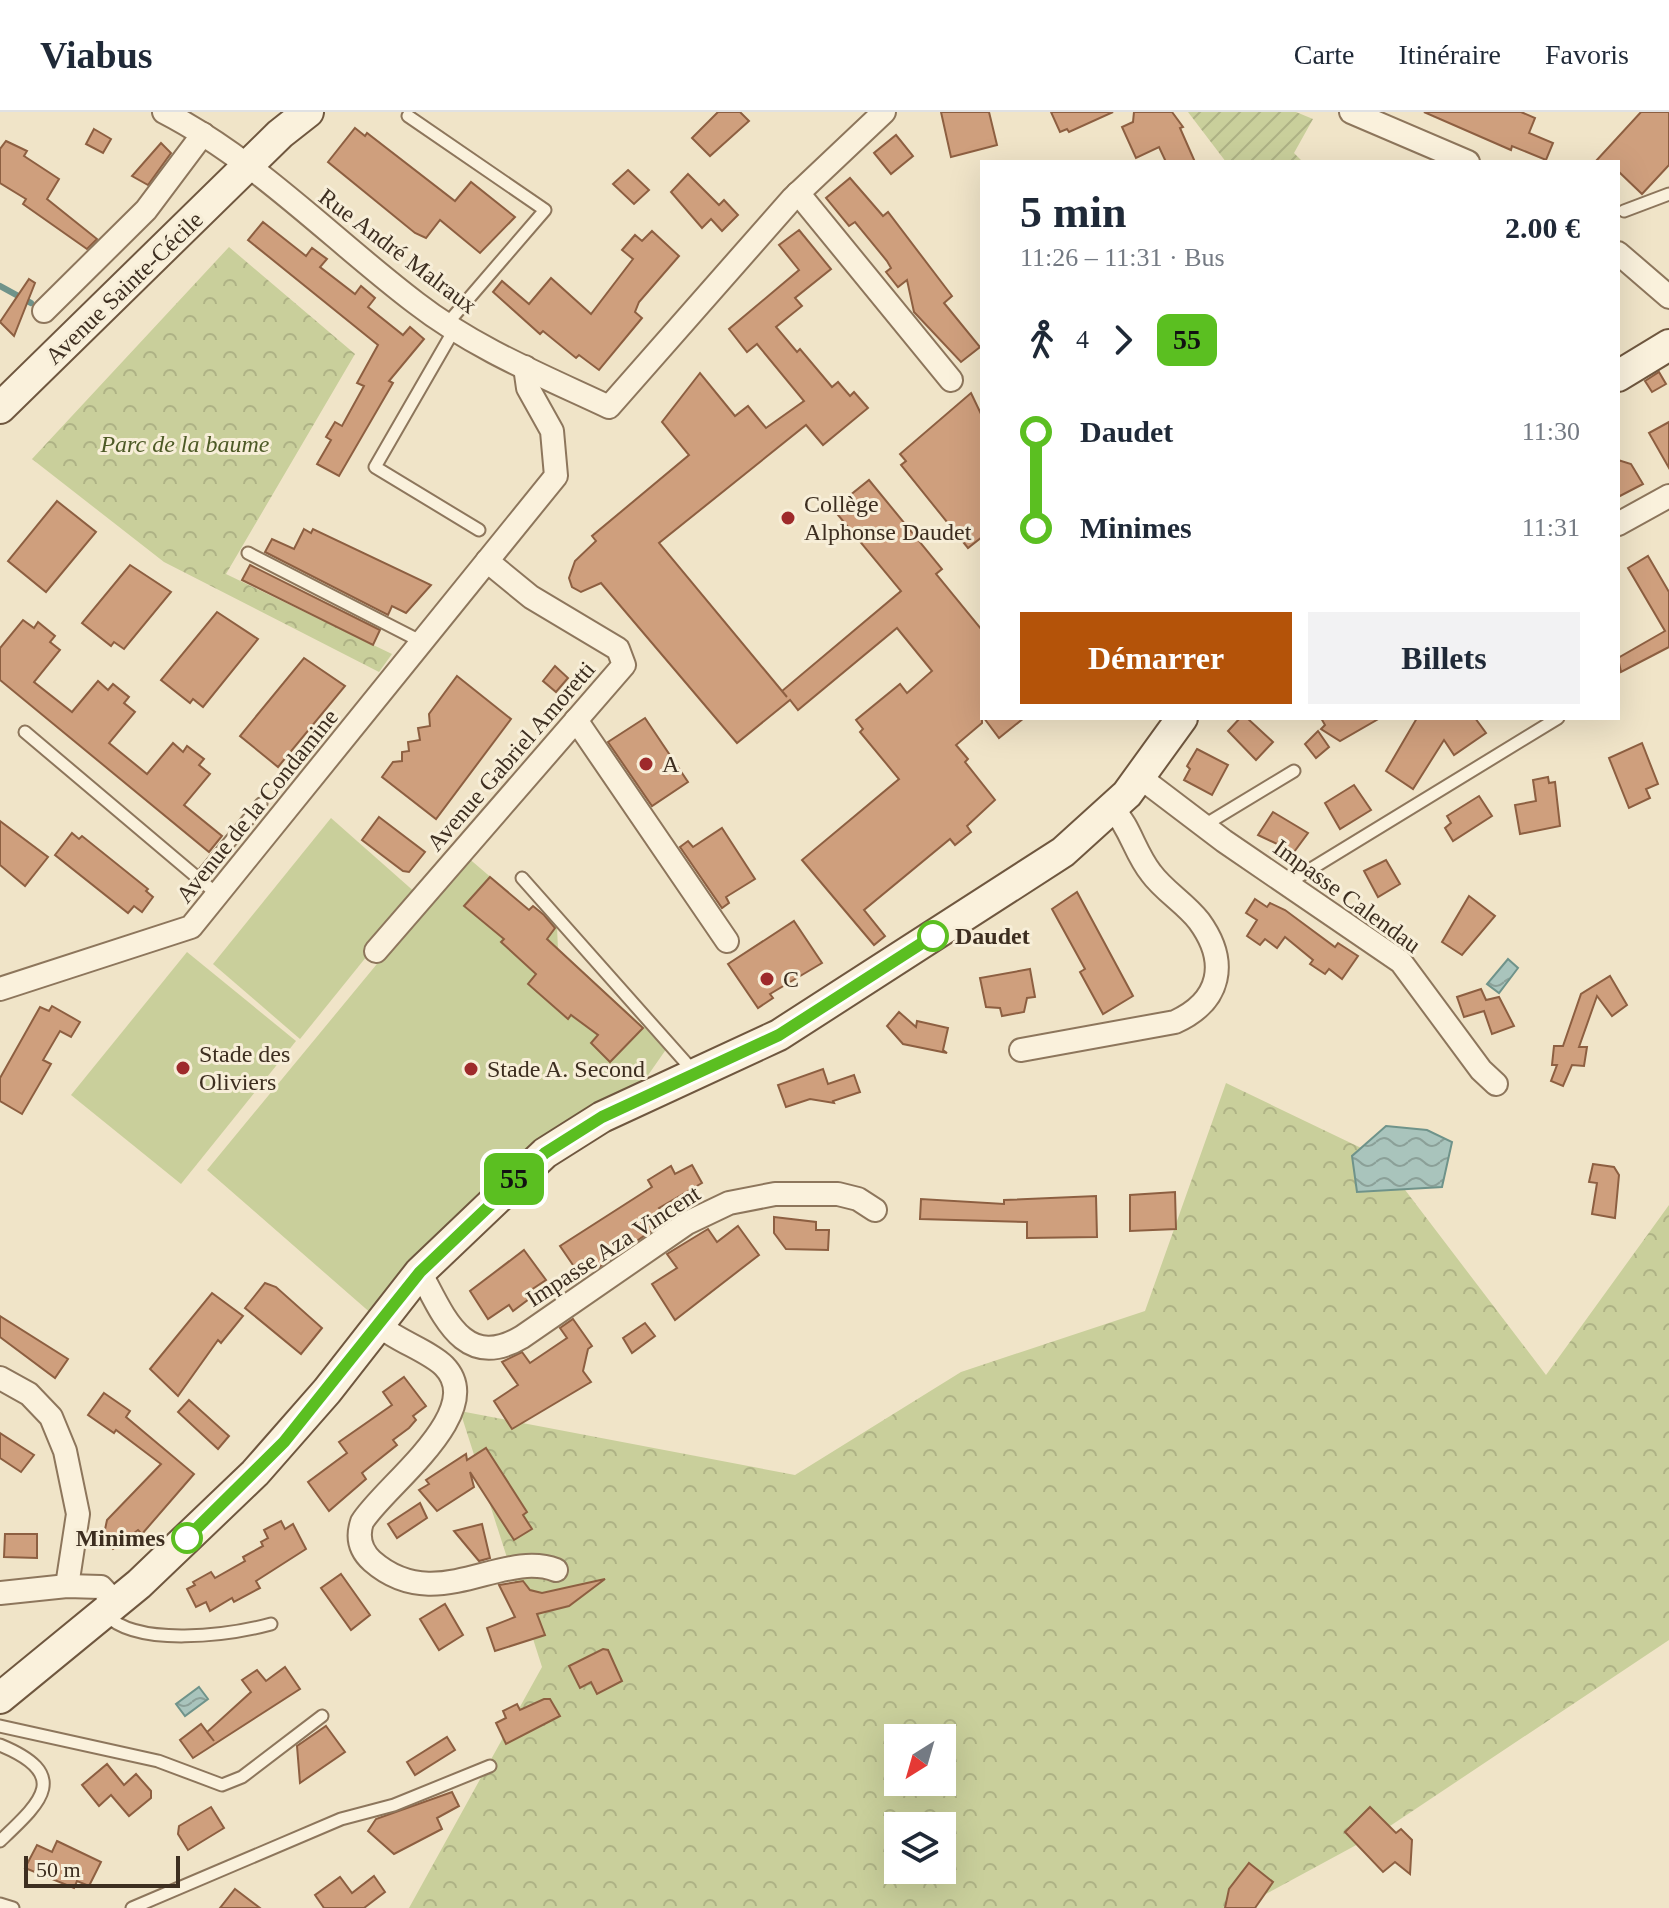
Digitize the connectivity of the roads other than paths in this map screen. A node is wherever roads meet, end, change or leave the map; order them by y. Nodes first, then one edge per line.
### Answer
1 (164, 112) edge
2 (308, 112) edge
3 (884, 112) edge
4 (1351, 112) edge
5 (408, 116) dead end
6 (203, 134) junction
7 (1463, 160) edge
8 (247, 166) junction
9 (798, 193) junction
10 (1669, 194) edge
11 (1624, 211) dead end
12 (1620, 255) edge
13 (1669, 297) edge
14 (44, 311) dead end
15 (450, 327) junction
16 (1669, 345) edge
17 (525, 367) junction
18 (1620, 375) edge
19 (951, 380) dead end
20 (0, 408) edge
21 (1669, 496) edge
22 (1620, 523) edge
23 (479, 530) dead end
24 (248, 553) dead end
25 (487, 561) junction
26 (422, 642) junction
27 (576, 720) junction
28 (1181, 720) edge
29 (1555, 720) edge
30 (25, 732) dead end
31 (1294, 771) dead end
32 (1141, 778) junction
33 (261, 804) dead end
34 (1113, 809) junction
35 (1203, 826) junction
36 (522, 878) dead end
37 (199, 879) junction
38 (1288, 883) junction
39 (218, 895) junction
40 (727, 941) dead end
41 (376, 951) dead end
42 (0, 989) edge
43 (1021, 1050) dead end
44 (696, 1073) junction
45 (1496, 1084) dead end
46 (875, 1210) dead end
47 (420, 1272) junction
48 (377, 1324) junction
49 (0, 1378) edge
50 (556, 1570) dead end
51 (67, 1586) junction
52 (0, 1593) edge
53 (110, 1608) junction
54 (271, 1624) dead end
55 (0, 1698) edge
56 (322, 1716) dead end
57 (0, 1726) edge
58 (0, 1745) edge
59 (490, 1766) dead end
60 (0, 1841) edge
61 (0, 1904) edge
62 (13, 1908) edge
63 (132, 1908) edge

1 - 6 street, Rue André Malraux
2 - 8 main road, Avenue Sainte-Cécile
3 - 9 street
4 - 7 street
5 - 15 lane
6 - 8 street, Rue André Malraux
6 - 14 street
8 - 15 street, Rue André Malraux
8 - 20 main road, Avenue Sainte-Cécile
9 - 17 street, Rue André Malraux
9 - 19 street
10 - 11 lane
12 - 13 street
15 - 17 street, Rue André Malraux
15 - 23 lane
16 - 18 main road
17 - 25 street
21 - 22 street
24 - 26 lane
25 - 26 street, Avenue de la Condamine
25 - 27 street, Avenue Gabriel Amoretti
26 - 39 street, Avenue de la Condamine
27 - 40 street
27 - 41 street, Avenue Gabriel Amoretti
28 - 32 main road
29 - 38 lane
30 - 37 lane
31 - 35 lane
32 - 34 main road
32 - 35 street, Impasse Calendau
33 - 37 lane
34 - 43 street
34 - 44 main road
35 - 38 street, Impasse Calendau
36 - 44 lane
37 - 39 lane
38 - 45 street, Impasse Calendau
39 - 42 street, Avenue de la Condamine
44 - 47 main road
46 - 47 street, Impasse Aza Vincent
47 - 48 main road
48 - 50 street
48 - 53 main road
49 - 51 street
51 - 52 street
51 - 53 street
53 - 54 lane
53 - 55 main road
56 - 57 lane
58 - 60 lane
59 - 63 lane
61 - 62 lane

